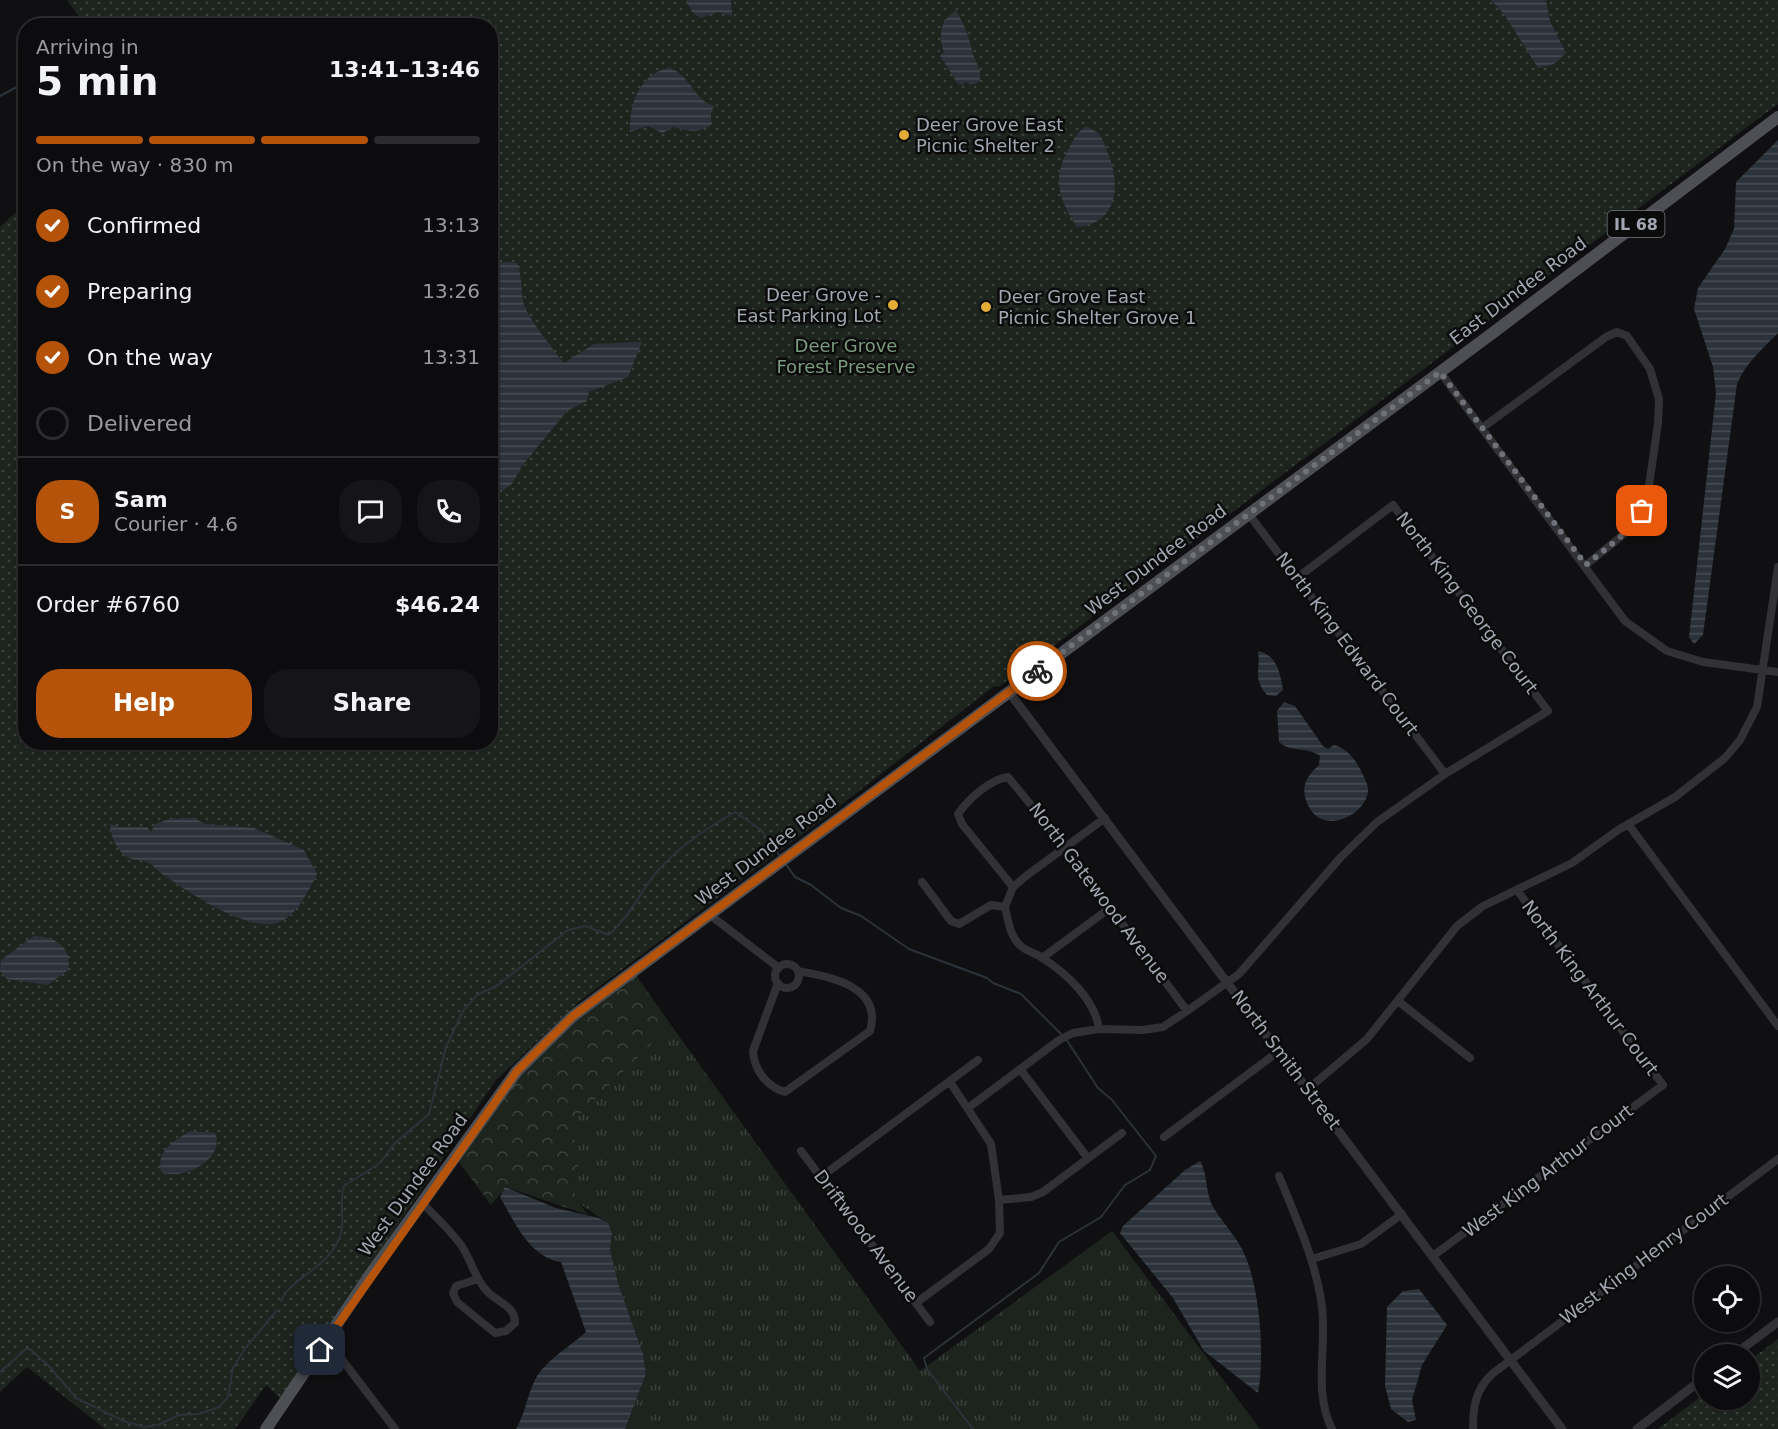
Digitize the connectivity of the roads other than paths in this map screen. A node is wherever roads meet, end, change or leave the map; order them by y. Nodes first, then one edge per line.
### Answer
1 (1778, 117) edge
2 (1440, 372) junction
3 (1394, 406) joint
4 (1482, 429) junction
5 (1248, 513) junction
6 (1586, 565) junction
7 (1778, 567) edge
8 (1297, 578) junction
9 (1764, 670) junction
10 (1778, 672) edge
11 (1009, 692) junction
12 (1445, 774) junction
13 (1105, 818) junction
14 (1628, 824) junction
15 (1066, 848) junction
16 (922, 882) dead end
17 (1013, 887) junction
18 (1517, 891) junction
19 (1005, 907) junction
20 (1110, 908) junction
21 (710, 915) junction
22 (1042, 957) junction
23 (779, 968) junction
24 (798, 971) junction
25 (1227, 981) junction
26 (778, 983) junction
27 (1398, 1001) junction
28 (1188, 1011) junction
29 (1778, 1026) edge
30 (1099, 1029) junction
31 (1279, 1051) junction
32 (1470, 1058) dead end
33 (978, 1060) dead end
34 (1020, 1069) junction
35 (950, 1082) junction
36 (1663, 1086) joint
37 (1308, 1089) junction
38 (968, 1108) junction
39 (1122, 1133) dead end
40 (1164, 1137) dead end
41 (801, 1151) dead end
42 (1087, 1157) junction
43 (1778, 1159) edge
44 (1279, 1176) dead end
45 (821, 1177) junction
46 (999, 1200) junction
47 (422, 1203) junction
48 (1402, 1214) junction
49 (1433, 1256) junction
50 (1312, 1259) junction
51 (477, 1279) junction
52 (916, 1304) junction
53 (930, 1322) dead end
54 (1778, 1322) edge
55 (327, 1340) junction
56 (1748, 1344) edge
57 (1511, 1360) junction
58 (1694, 1386) edge
59 (266, 1429) edge
60 (395, 1429) edge
61 (1332, 1429) edge
62 (1473, 1429) edge
63 (1562, 1429) edge
64 (1637, 1429) edge

1 - 2 main road, East Dundee Road / IL 68
2 - 3 main road, East Dundee Road / IL 68
2 - 4 street
3 - 5 main road, West Dundee Road / IL 68
4 - 6 street
4 - 6 street
5 - 8 street, North King Edward Court
5 - 11 main road, West Dundee Road / IL 68
6 - 9 street
7 - 9 street
8 - 12 street, North King Edward Court
8 - 12 street, North King George Court
9 - 10 street
9 - 14 street
11 - 13 street, North Smith Street
11 - 21 main road, West Dundee Road / IL 68
12 - 25 street
13 - 15 street
13 - 25 street, North Smith Street
14 - 18 street
14 - 29 street
15 - 17 street
15 - 17 street, North Gatewood Avenue
15 - 20 street, North Gatewood Avenue
16 - 19 street
17 - 19 street
18 - 27 street
18 - 36 street, North King Arthur Court
19 - 22 street
20 - 22 street
20 - 28 street, North Gatewood Avenue
21 - 23 street
21 - 47 main road, West Dundee Road / IL 68
22 - 30 street
23 - 24 street
23 - 26 street
24 - 26 street
24 - 26 street
25 - 28 street
25 - 31 street, North Smith Street
27 - 32 street
27 - 37 street
28 - 30 street
30 - 34 street
31 - 37 street, North Smith Street
31 - 40 street
33 - 35 street
34 - 38 street
34 - 42 street
35 - 38 street
35 - 45 street
36 - 49 street, West King Arthur Court
37 - 48 street, North Smith Street
38 - 46 street
39 - 42 street
41 - 45 street, Driftwood Avenue
42 - 46 street
43 - 57 street, West King Henry Court
44 - 50 street
45 - 52 street, Driftwood Avenue
46 - 52 street
47 - 51 street
47 - 55 main road, West Dundee Road / IL 68
48 - 49 street, North Smith Street
48 - 50 street
49 - 57 street, North Smith Street
50 - 61 street
51 - 51 street
52 - 53 street, Driftwood Avenue
54 - 56 street
55 - 59 main road, West Dundee Road / IL 68
55 - 60 street
57 - 62 street, West King Henry Court
57 - 63 street, North Smith Street
58 - 64 street

